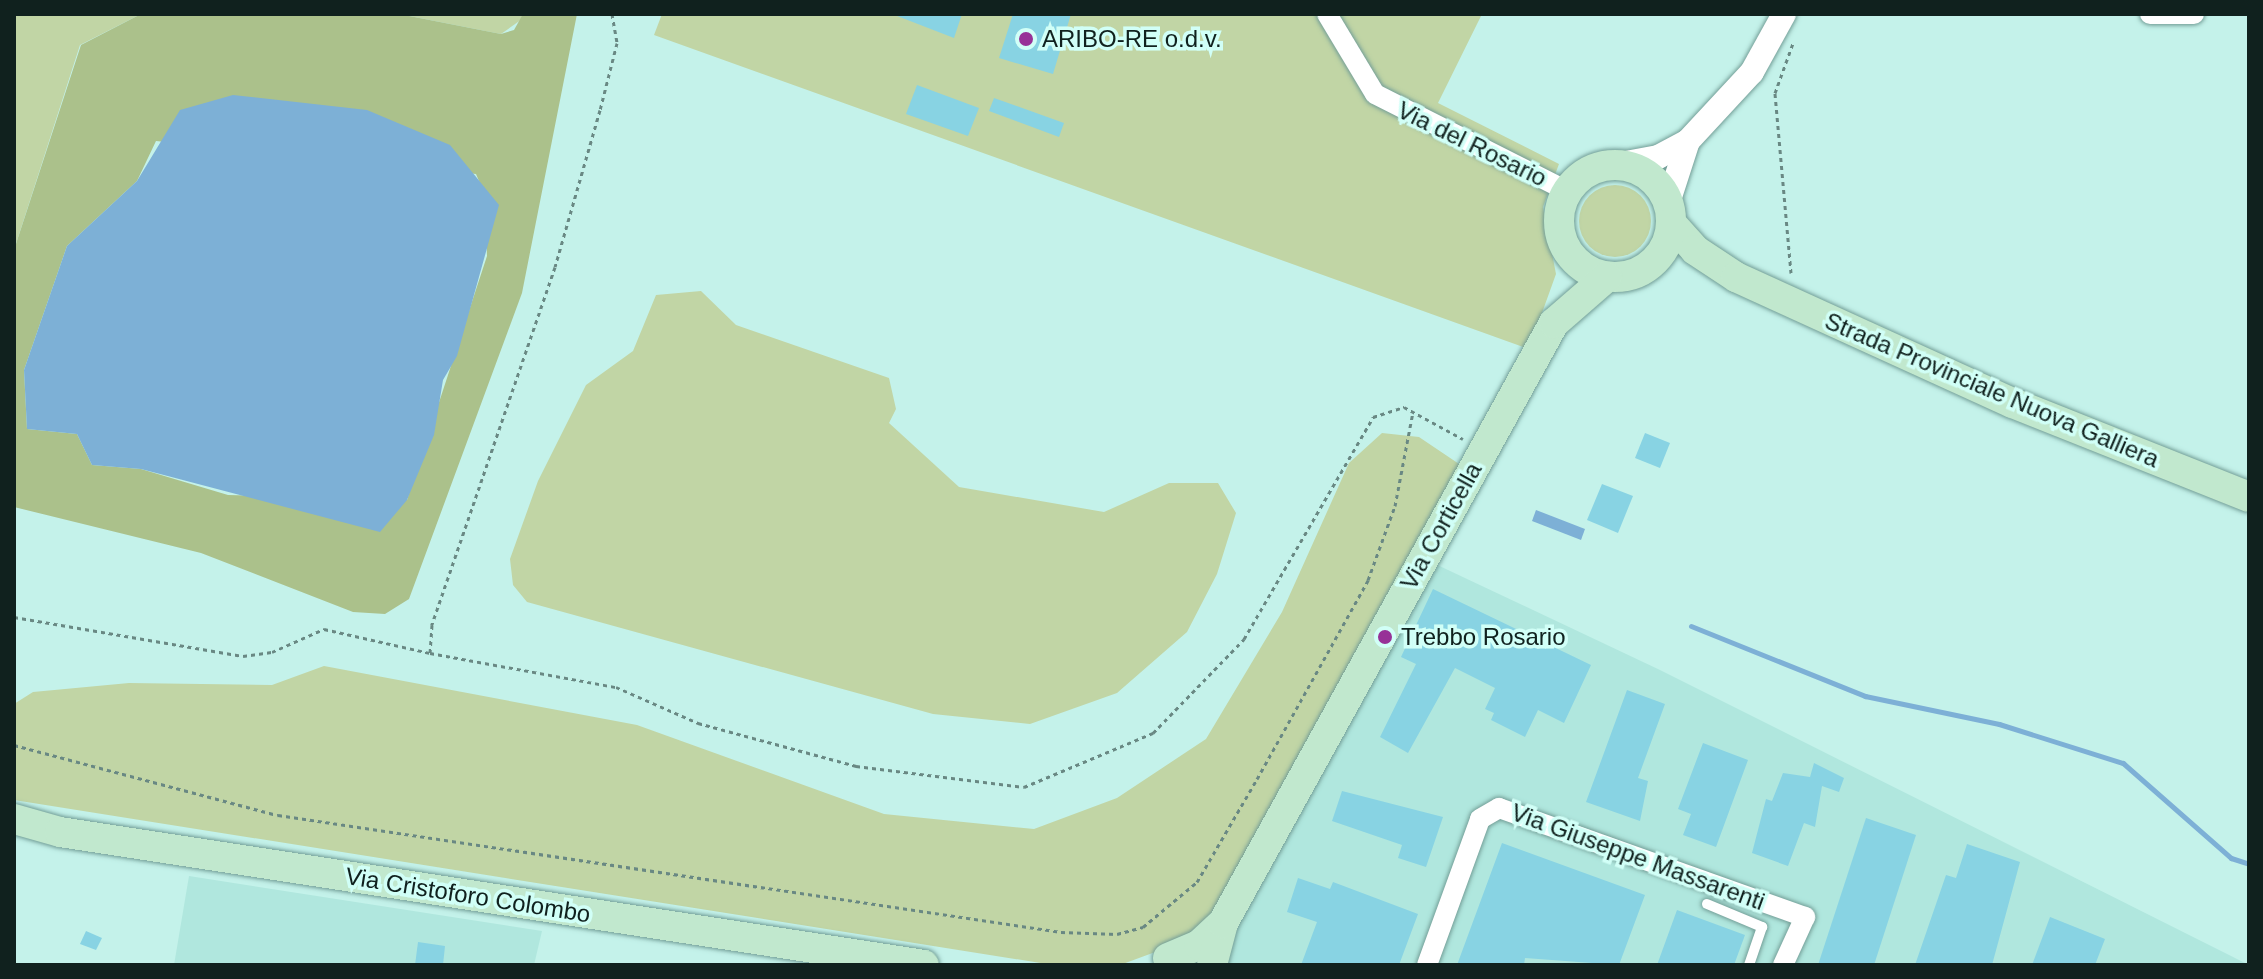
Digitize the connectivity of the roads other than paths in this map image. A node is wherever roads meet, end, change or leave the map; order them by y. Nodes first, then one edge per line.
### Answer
1 (1327, 14) edge
2 (1784, 14) edge
3 (2150, 14) edge
4 (2194, 14) edge
5 (1688, 141) junction
6 (1615, 165) junction
7 (1567, 191) junction
8 (1670, 213) junction
9 (1565, 246) junction
10 (1621, 275) junction
11 (1736, 277) junction
12 (1554, 323) junction
13 (2249, 497) edge
14 (14, 819) edge
15 (1707, 904) dead end
16 (1223, 923) junction
17 (1168, 963) edge
18 (924, 965) edge
19 (1212, 965) edge
20 (1427, 965) edge
21 (1749, 965) edge
22 (1783, 965) edge

1 - 7 street, Via del Rosario
2 - 5 street
3 - 4 street
5 - 6 street
5 - 8 street
6 - 7 main road
6 - 8 main road
7 - 9 main road
8 - 10 main road
8 - 11 main road
9 - 10 main road
9 - 12 main road
10 - 11 main road
10 - 12 main road, Via Corticella
11 - 13 main road, Strada Provinciale Nuova Galliera
12 - 16 main road, Via Corticella
14 - 18 main road, Via Cristoforo Colombo
15 - 21 lane
16 - 17 main road
16 - 19 main road, Via Corticella
20 - 22 street, Via Giuseppe Massarenti

